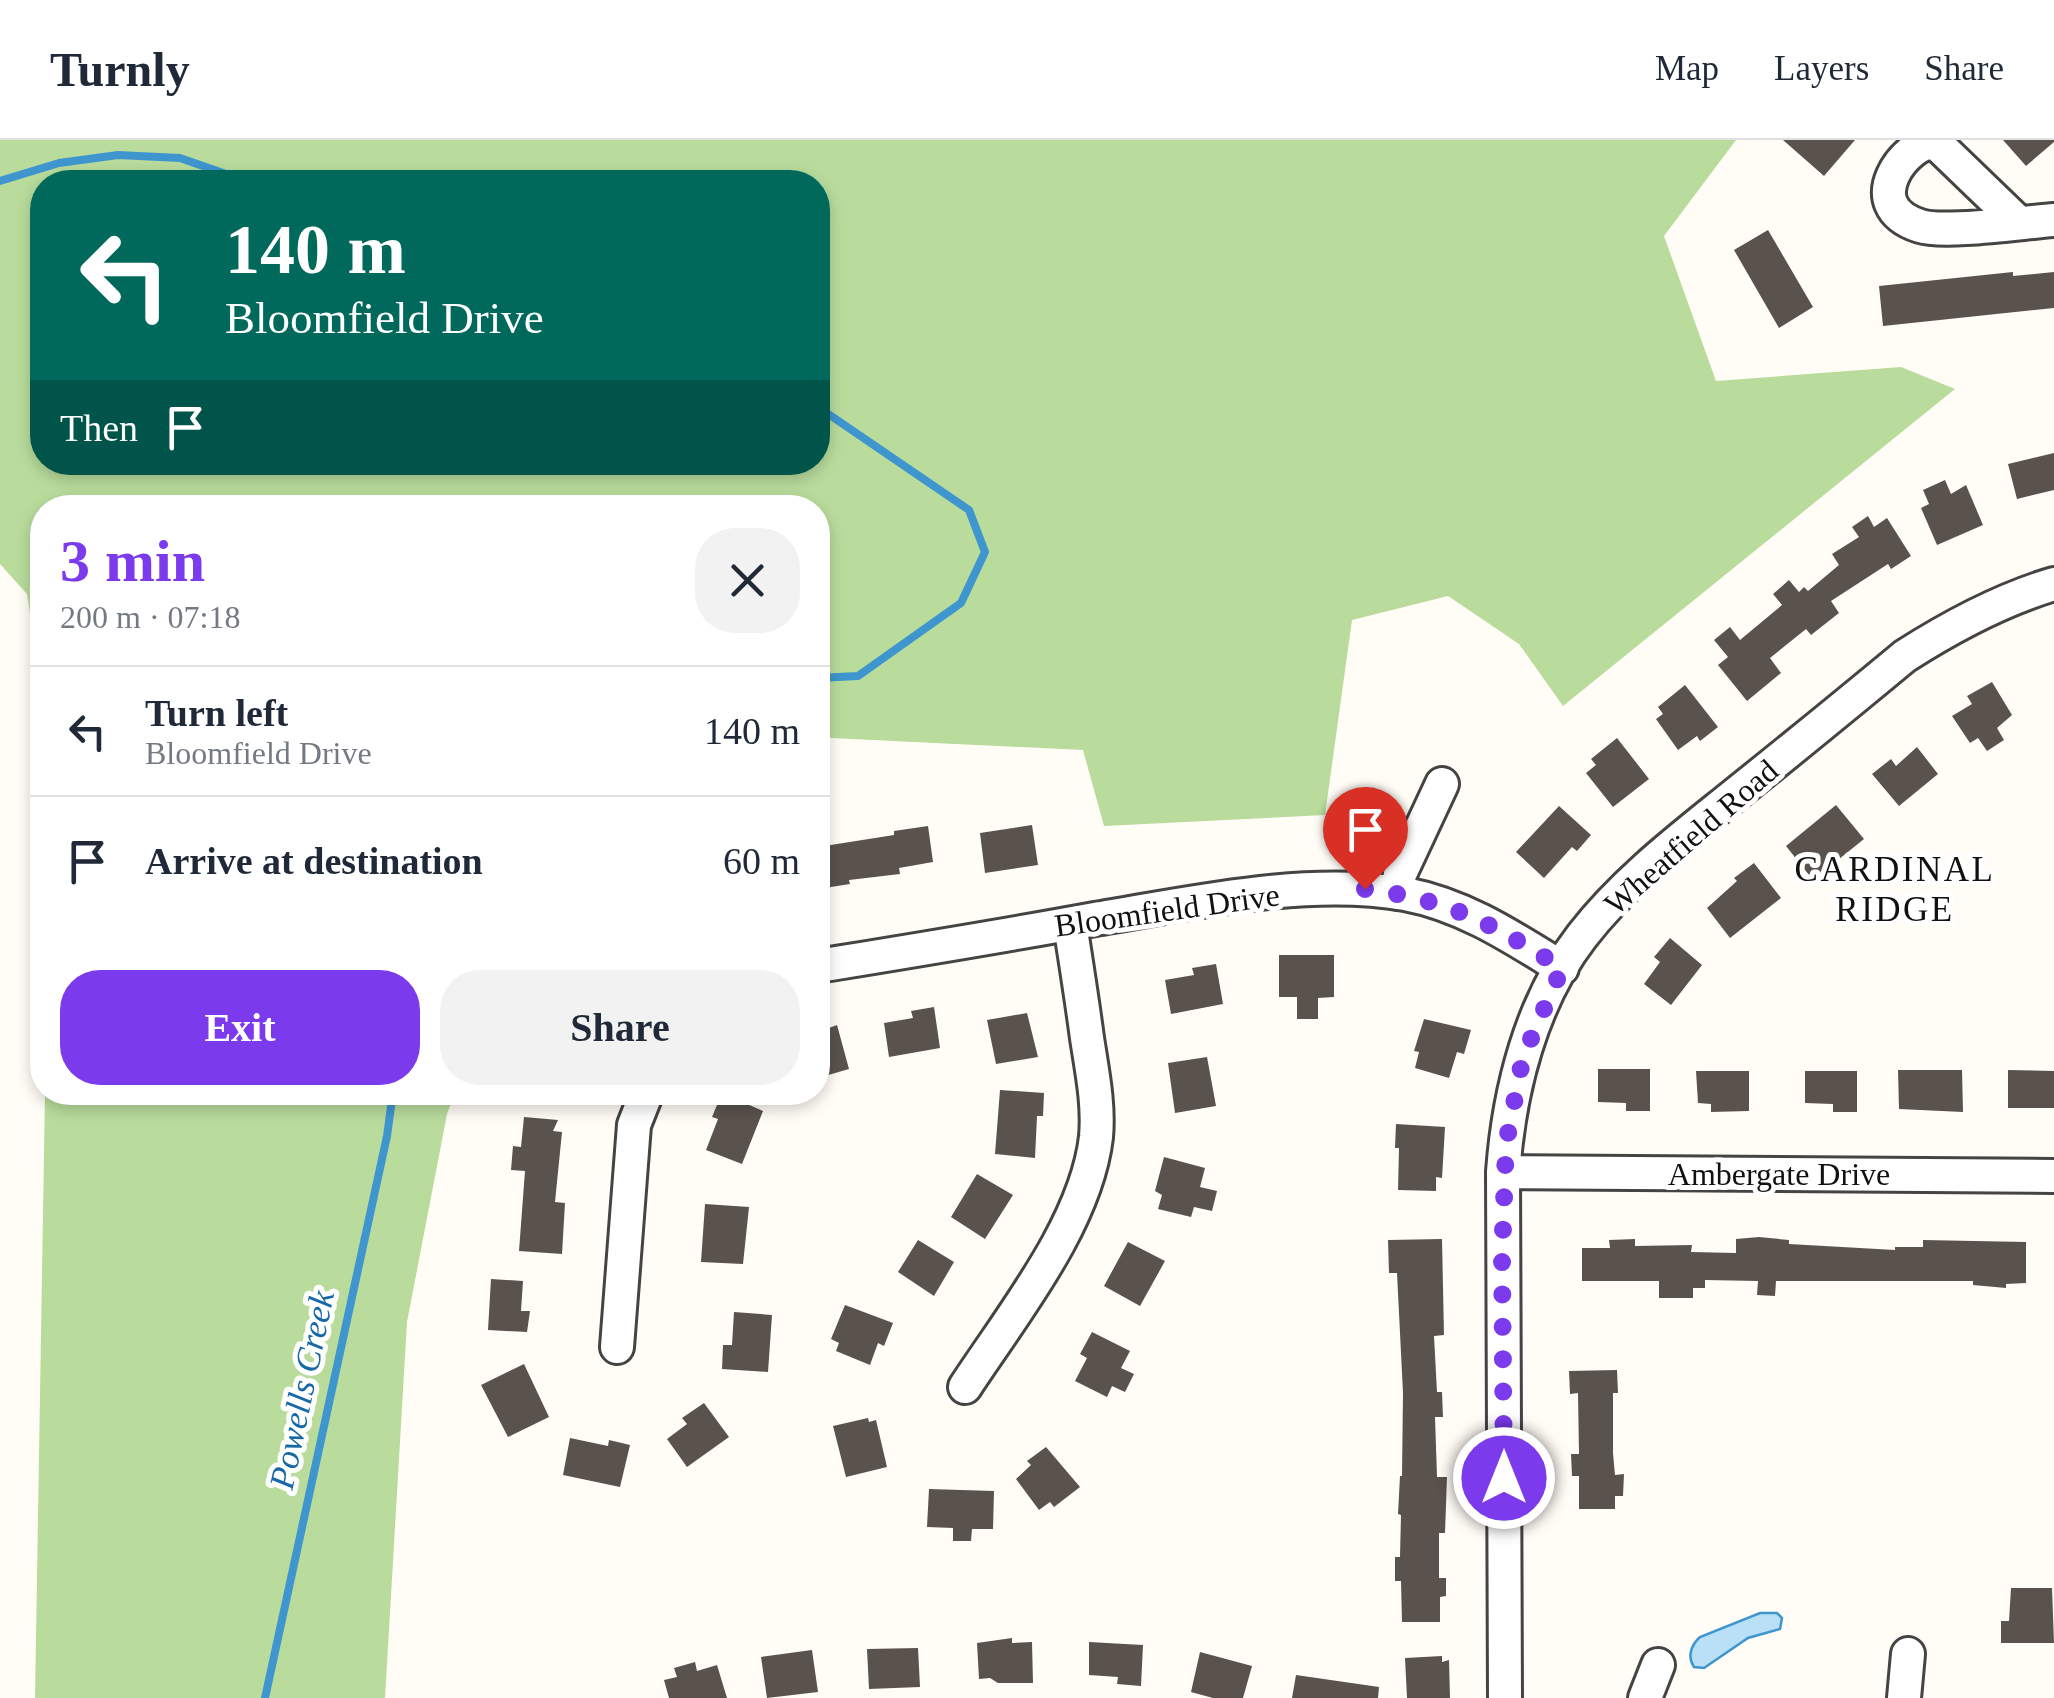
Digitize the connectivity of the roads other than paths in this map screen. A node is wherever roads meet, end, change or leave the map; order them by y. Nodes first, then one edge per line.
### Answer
1 (2054, 220) edge
2 (2019, 223) dead end
3 (2054, 584) edge
4 (1442, 784) dead end
5 (1397, 893) junction
6 (1070, 924) junction
7 (830, 964) edge
8 (1562, 968) junction
9 (642, 1105) edge
10 (1504, 1172) junction
11 (2054, 1176) edge
12 (616, 1347) dead end
13 (965, 1387) dead end
14 (1908, 1654) dead end
15 (1505, 1698) edge
16 (1904, 1698) edge

1 - 2 street
3 - 8 street, Wheatfield Road
4 - 5 street
5 - 6 street, Bloomfield Drive
5 - 8 street, Bloomfield Drive
6 - 7 street, Bloomfield Drive
6 - 13 street
8 - 10 street, Wheatfield Road
9 - 12 street
10 - 11 street, Ambergate Drive
10 - 15 street, Wheatfield Road
14 - 16 street

